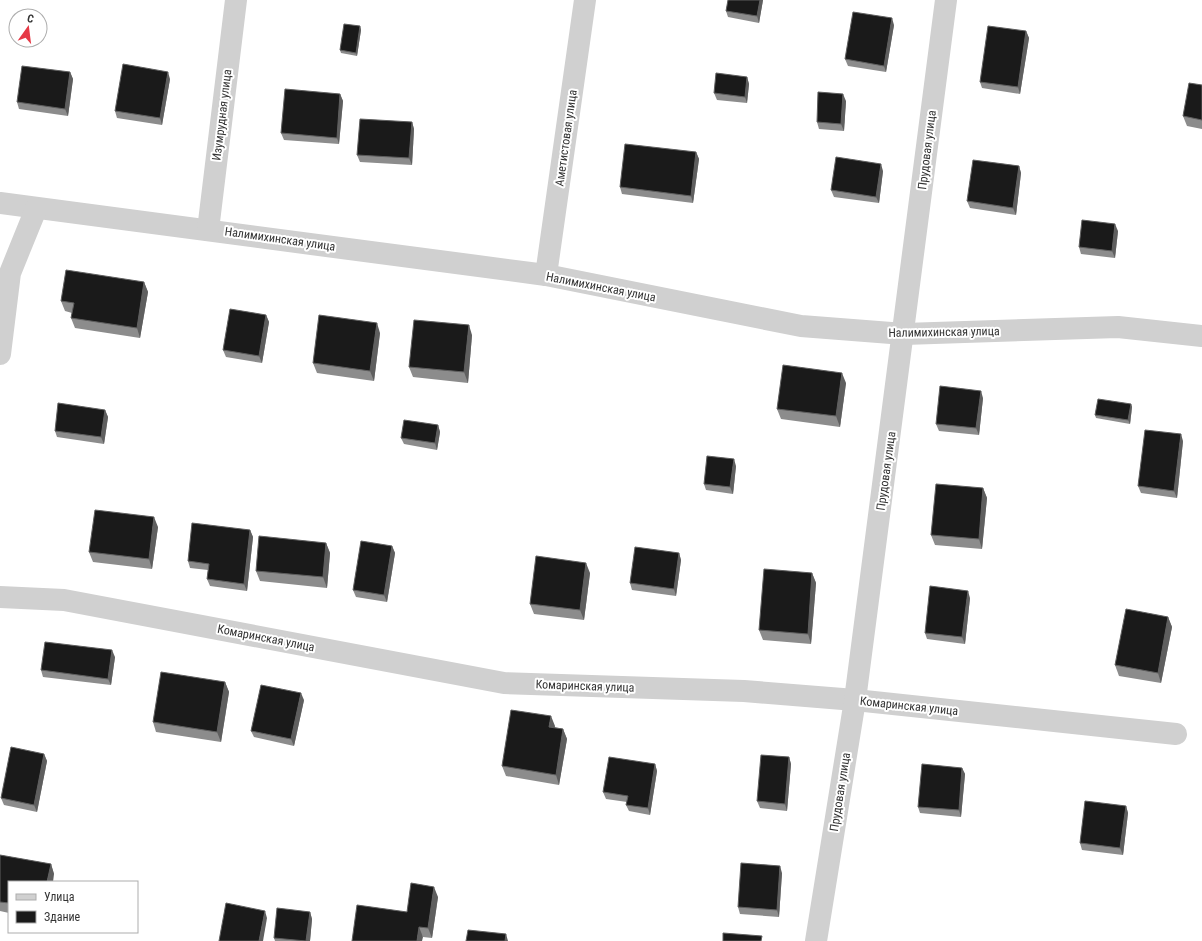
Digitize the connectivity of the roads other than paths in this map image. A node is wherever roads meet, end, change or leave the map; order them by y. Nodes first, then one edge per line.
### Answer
1 (236, 0) edge
2 (585, 0) edge
3 (946, 0) edge
4 (0, 203) edge
5 (36, 209) junction
6 (208, 230) junction
7 (546, 276) junction
8 (904, 334) junction
9 (1202, 336) edge
10 (0, 354) edge
11 (0, 597) edge
12 (855, 700) junction
13 (1176, 734) dead end
14 (816, 941) edge

1 - 6 street, Изумрудная улица
2 - 7 street, Аметистовая улица
3 - 8 street, Прудовая улица
4 - 5 street, Налимихинская улица
5 - 6 street, Налимихинская улица
5 - 10 street
6 - 7 street, Налимихинская улица
7 - 8 street, Налимихинская улица
8 - 9 street, Налимихинская улица
8 - 12 street, Прудовая улица
11 - 12 street, Комаринская улица
12 - 13 street, Комаринская улица
12 - 14 street, Прудовая улица

